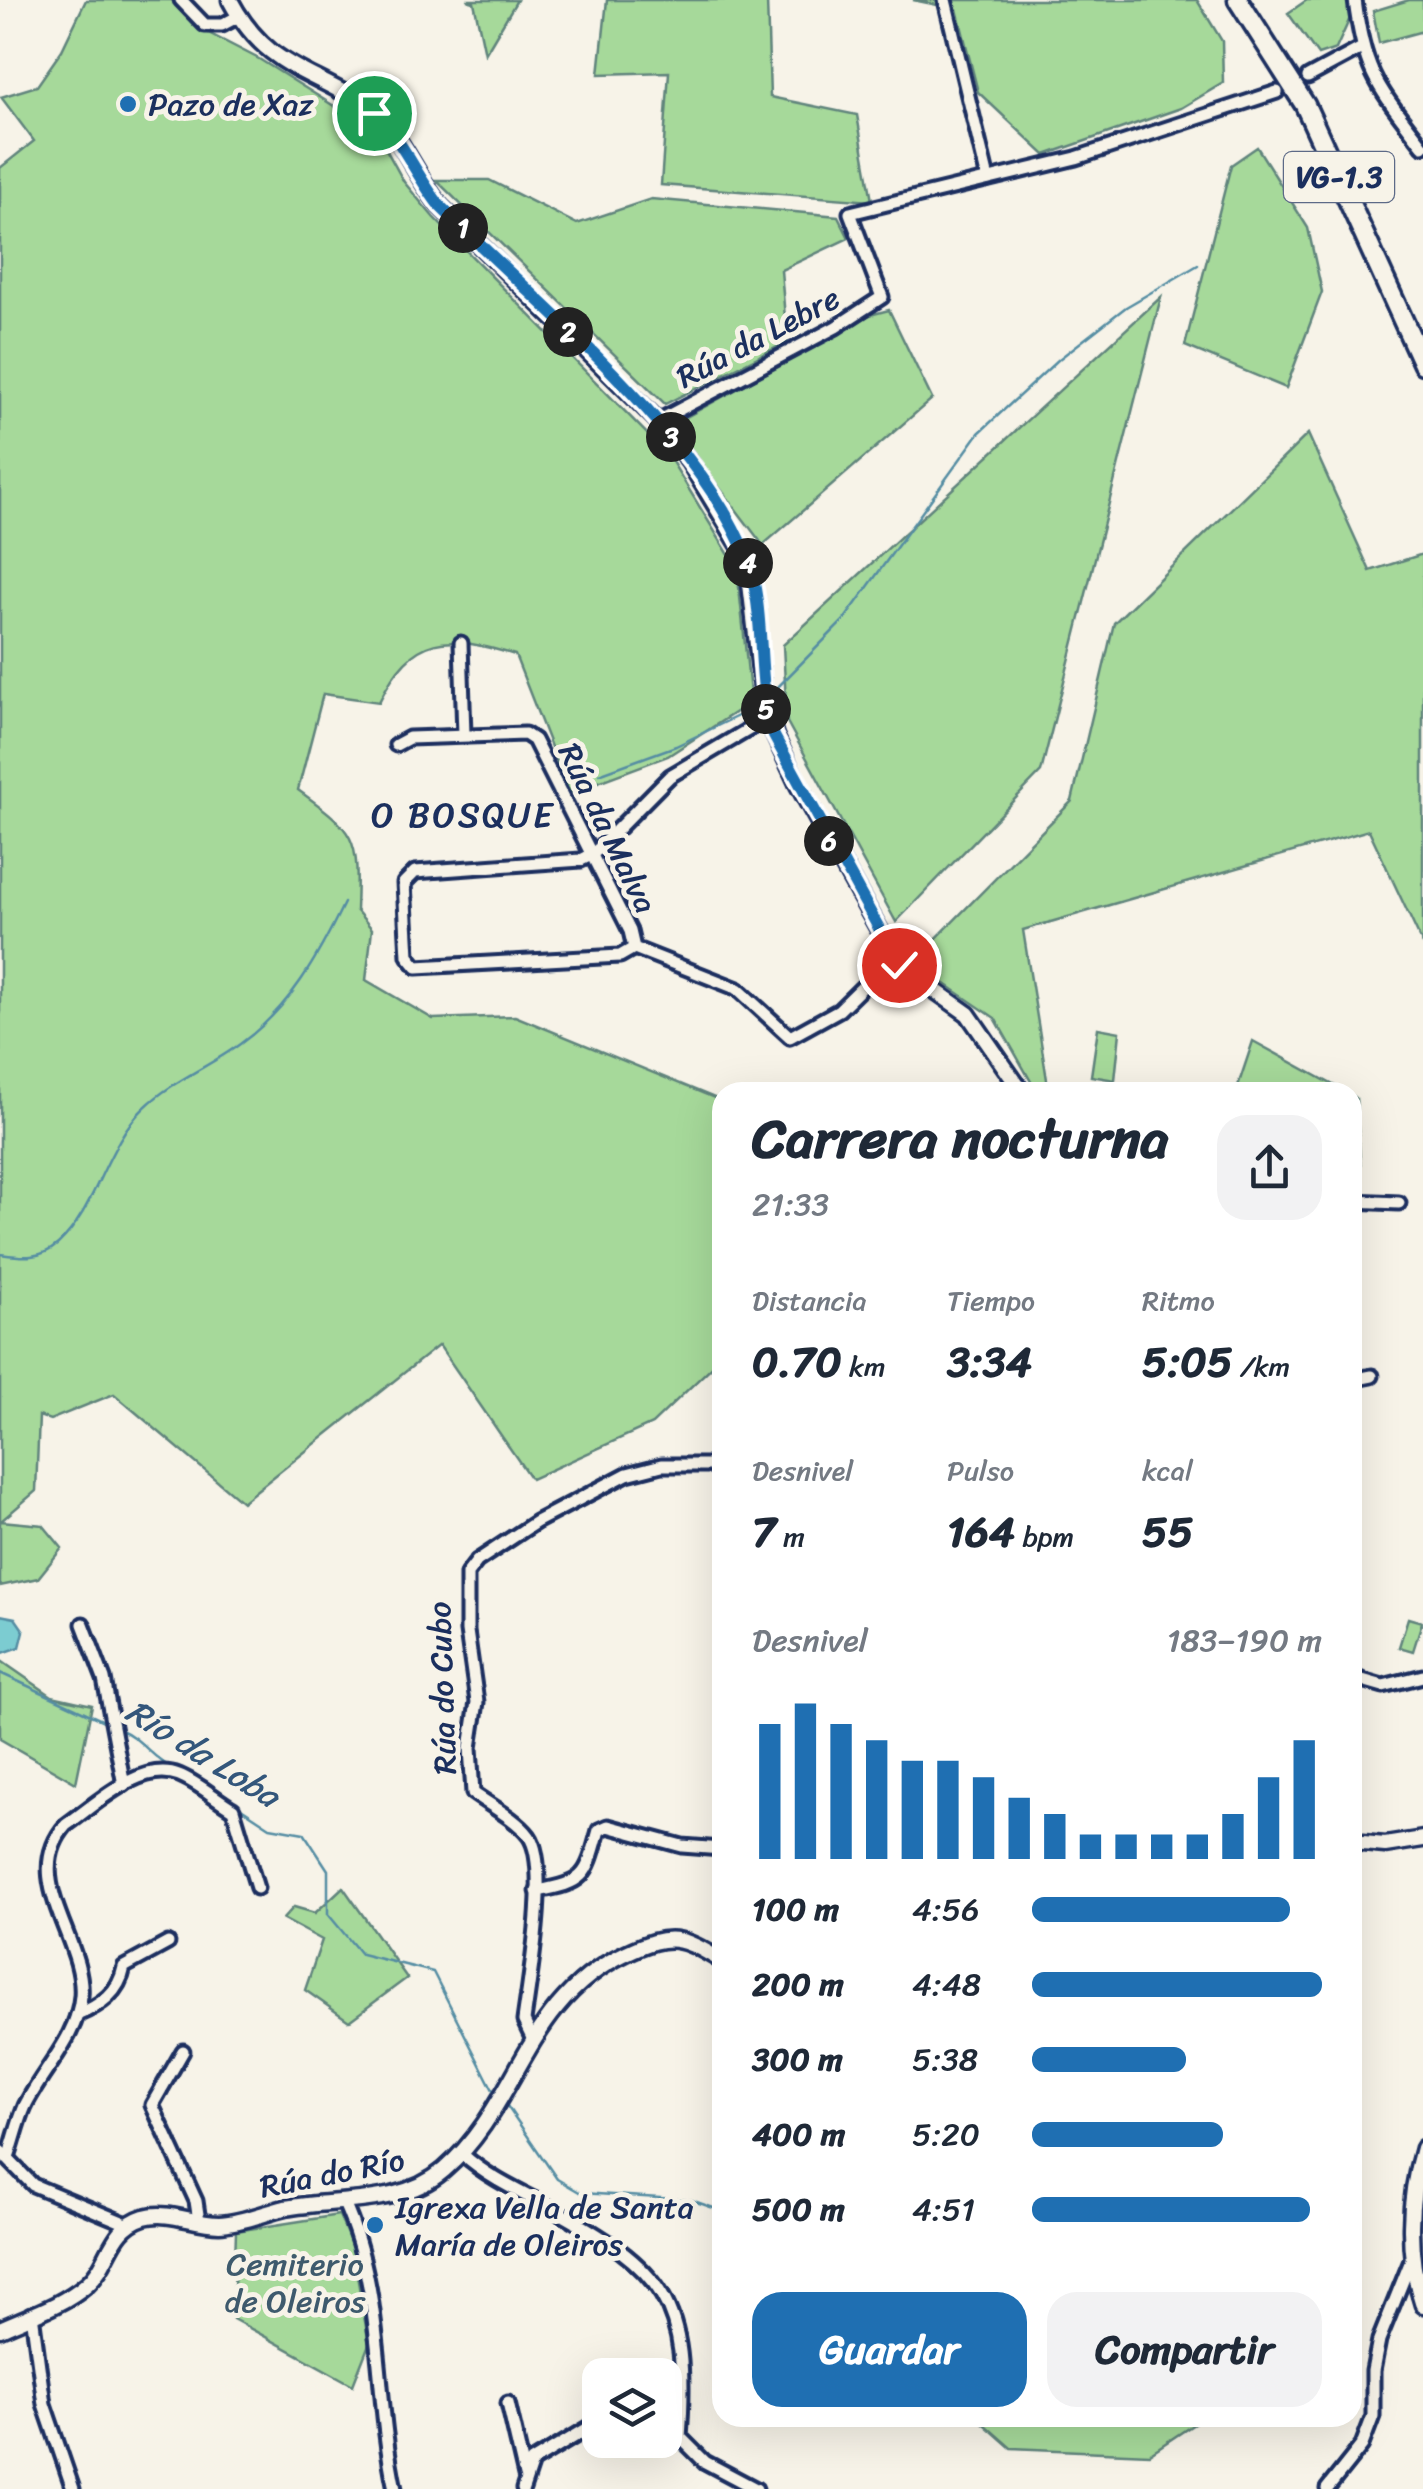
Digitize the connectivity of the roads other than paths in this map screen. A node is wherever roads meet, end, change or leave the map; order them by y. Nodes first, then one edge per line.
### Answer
1 (181, 0) edge
2 (230, 0) edge
3 (945, 0) edge
4 (1238, 0) edge
5 (1354, 0) edge
6 (238, 16) junction
7 (1360, 49) junction
8 (1308, 77) dead end
9 (1277, 92) dead end
10 (1423, 146) edge
11 (988, 179) junction
12 (1423, 364) edge
13 (658, 422) junction
14 (460, 643) dead end
15 (768, 718) junction
16 (464, 735) junction
17 (396, 745) dead end
18 (593, 854) junction
19 (634, 948) junction
20 (892, 956) junction
21 (1016, 1082) edge
22 (1362, 1201) edge
23 (1399, 1203) dead end
24 (1372, 1376) dead end
25 (1362, 1378) edge
26 (712, 1464) edge
27 (83, 1624) dead end
28 (1423, 1676) edge
29 (1362, 1679) edge
30 (124, 1785) junction
31 (1423, 1839) edge
32 (1362, 1843) edge
33 (712, 1848) edge
34 (257, 1888) dead end
35 (537, 1891) junction
36 (168, 1943) dead end
37 (712, 1956) edge
38 (78, 2015) junction
39 (532, 2038) junction
40 (183, 2051) dead end
41 (1423, 2148) edge
42 (4, 2154) edge
43 (462, 2154) junction
44 (342, 2201) junction
45 (199, 2221) junction
46 (127, 2224) junction
47 (1415, 2247) edge
48 (1423, 2305) edge
49 (32, 2314) junction
50 (0, 2329) edge
51 (680, 2358) edge
52 (508, 2403) dead end
53 (582, 2432) edge
54 (682, 2439) edge
55 (524, 2482) edge
56 (74, 2489) edge
57 (395, 2489) edge
58 (756, 2489) edge
59 (1327, 2489) edge

1 - 6 street
2 - 6 street
3 - 11 street
4 - 12 highway, VG-1.3
5 - 7 street
6 - 13 street
7 - 8 street
7 - 10 street
9 - 11 street
11 - 13 street, Rúa da Lebre
13 - 15 street
14 - 16 street
15 - 18 street
15 - 20 street
16 - 17 street, Rúa da Malva
16 - 18 street, Rúa da Malva
18 - 19 street, Rúa da Malva
18 - 19 street
19 - 20 street, Rúa da Malva
20 - 21 street
22 - 23 street
24 - 25 street
26 - 35 street, Rúa do Cubo
27 - 30 street
28 - 29 street
30 - 34 street
30 - 38 street
31 - 32 street
33 - 35 street
35 - 39 street, Rúa do Cubo
36 - 38 street
37 - 39 street, Rúa do Río
38 - 42 street
39 - 43 street, Rúa do Río
40 - 45 street
41 - 47 street
42 - 46 street
43 - 44 street, Rúa do Río
43 - 51 street
44 - 45 street, Rúa do Río
44 - 57 street
45 - 46 street, Rúa do Río
46 - 49 street
47 - 48 street
47 - 59 street
49 - 50 street
49 - 56 street
52 - 55 street
53 - 55 street
54 - 58 street

